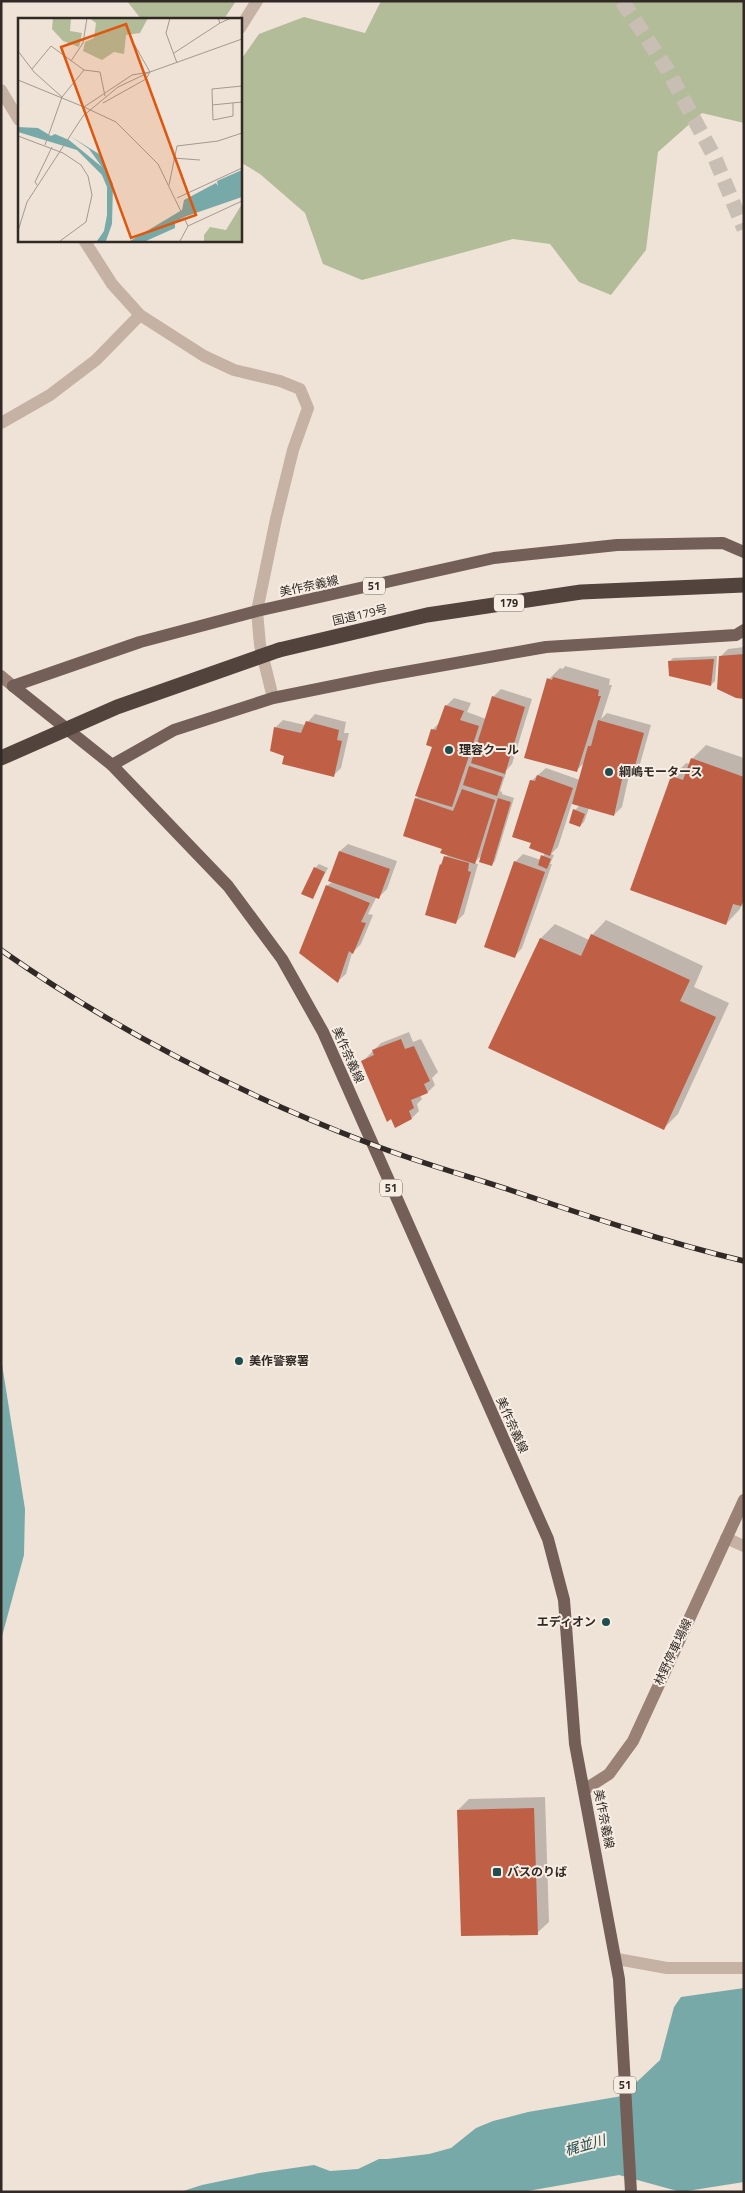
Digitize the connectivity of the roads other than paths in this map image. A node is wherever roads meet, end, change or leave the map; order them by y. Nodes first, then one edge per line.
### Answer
1 (257, 1) edge
2 (241, 26) edge
3 (1, 90) edge
4 (18, 118) edge
5 (85, 241) edge
6 (140, 316) junction
7 (1, 424) edge
8 (744, 552) edge
9 (744, 585) edge
10 (257, 611) junction
11 (744, 630) edge
12 (1, 676) edge
13 (13, 686) junction
14 (273, 698) junction
15 (1, 758) edge
16 (112, 766) junction
17 (744, 1500) edge
18 (726, 1538) junction
19 (744, 1546) edge
20 (584, 1790) junction
21 (617, 1959) junction
22 (744, 1968) edge
23 (631, 2192) edge

1 - 2 street
3 - 4 street
5 - 6 street
6 - 7 street
6 - 10 street
8 - 10 main road, 美作奈義線 / 51
9 - 15 highway, 国道179号 / 179, bridge
10 - 13 main road, 美作奈義線 / 51
10 - 14 street
11 - 14 main road
12 - 13 main road
13 - 16 main road, 美作奈義線 / 51
14 - 16 main road
16 - 20 main road, 美作奈義線 / 51
17 - 18 main road, 林野停車場線
18 - 19 street
18 - 20 main road, 林野停車場線
20 - 21 main road, 美作奈義線 / 51
21 - 22 street
21 - 23 main road, 美作奈義線 / 51

